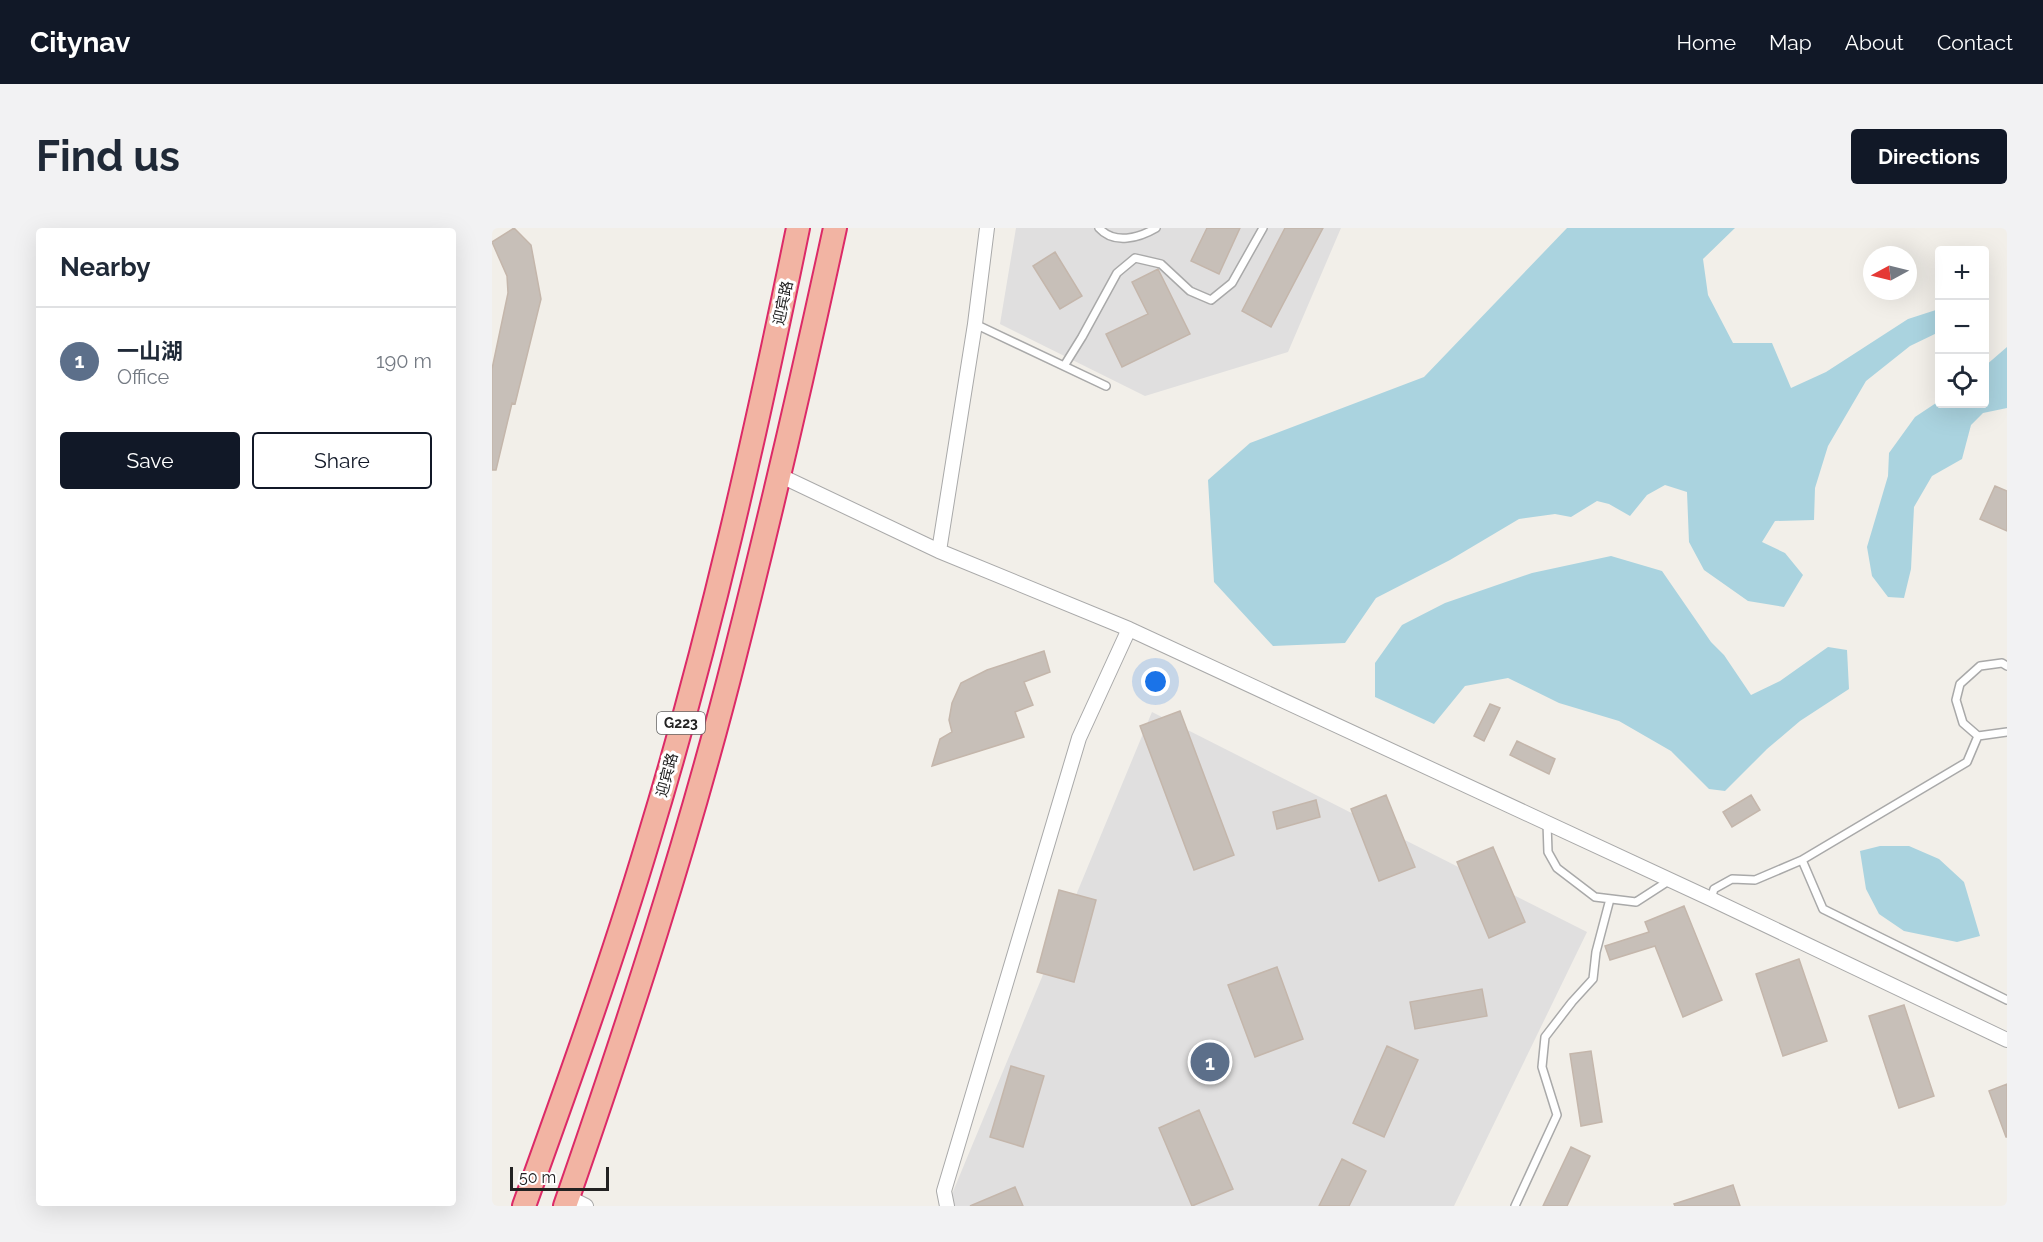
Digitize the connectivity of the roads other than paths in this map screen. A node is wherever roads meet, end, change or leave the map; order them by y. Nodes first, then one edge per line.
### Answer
1 (798, 228) edge
2 (835, 228) edge
3 (987, 228) edge
4 (1099, 228) edge
5 (1156, 228) edge
6 (1263, 228) edge
7 (975, 324) junction
8 (1064, 366) junction
9 (1106, 386) dead end
10 (779, 475) junction
11 (939, 551) junction
12 (1129, 629) junction
13 (2007, 666) edge
14 (2007, 732) edge
15 (1978, 736) junction
16 (1547, 823) junction
17 (1802, 860) junction
18 (1670, 880) junction
19 (1610, 899) junction
20 (1711, 899) junction
21 (2007, 1000) edge
22 (2007, 1040) edge
23 (572, 1203) edge
24 (524, 1206) edge
25 (947, 1206) edge
26 (1515, 1206) edge

1 - 24 highway, 迎宾路 / G223
2 - 10 highway, G223
3 - 7 street
4 - 5 lane
6 - 8 lane
7 - 8 lane
7 - 11 street
8 - 9 lane
10 - 11 street
10 - 23 highway, G223
11 - 12 street
12 - 16 street
12 - 25 street
13 - 15 lane
14 - 15 lane
15 - 17 lane
16 - 18 street
16 - 19 lane
17 - 20 lane
17 - 21 lane
18 - 19 lane
18 - 20 street
19 - 26 lane
20 - 22 street

